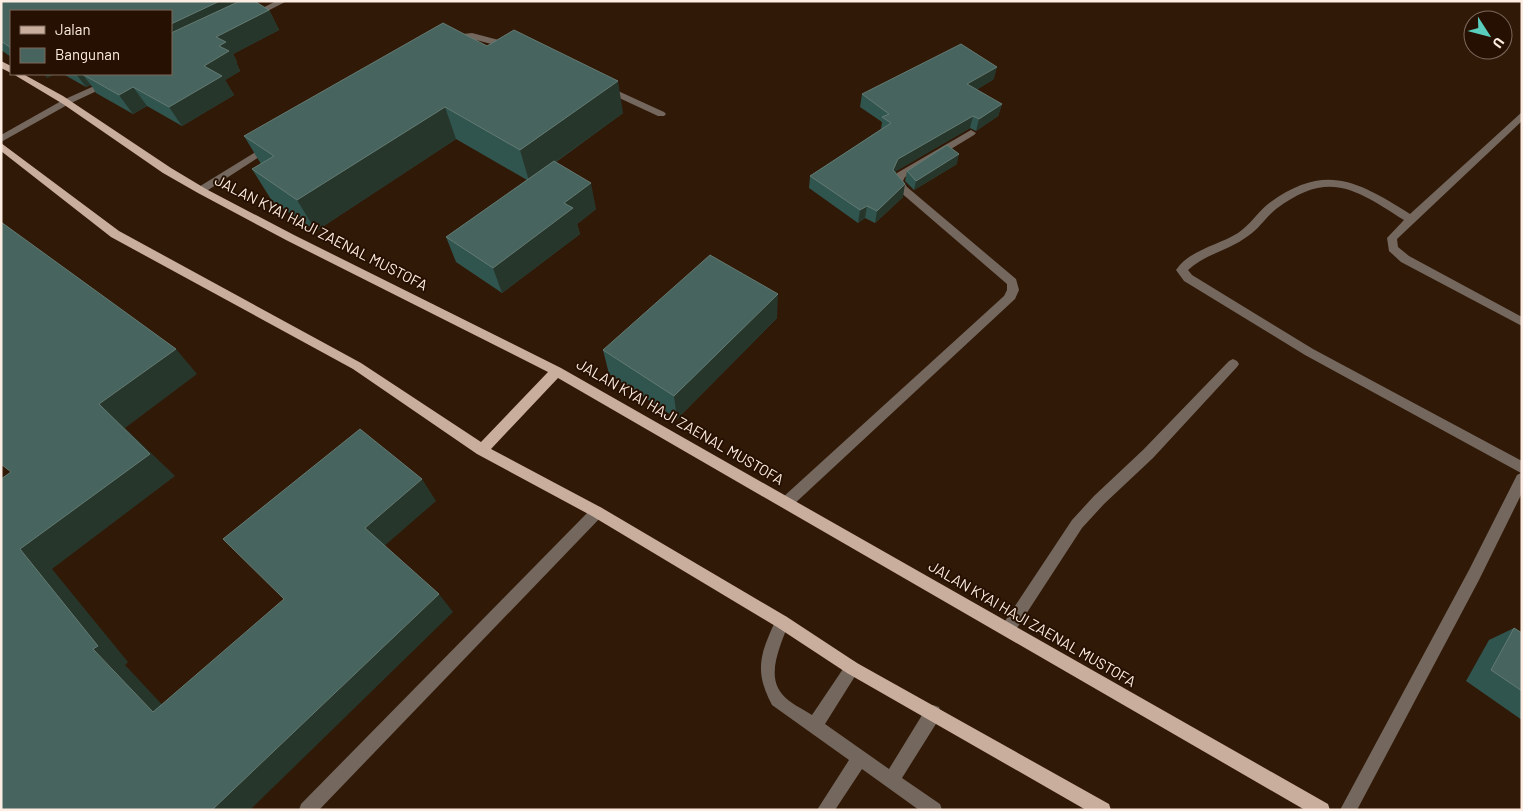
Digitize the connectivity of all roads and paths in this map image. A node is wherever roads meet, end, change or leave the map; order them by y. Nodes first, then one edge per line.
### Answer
1 (283, 1) edge
2 (247, 18) edge
3 (440, 43) edge
4 (522, 50) edge
5 (19, 75) edge
6 (126, 75) edge
7 (592, 82) edge
8 (66, 102) junction
9 (661, 114) dead end
10 (1522, 115) edge
11 (971, 133) dead end
12 (1, 140) edge
13 (279, 141) edge
14 (1, 146) edge
15 (201, 190) junction
16 (1410, 219) junction
17 (1522, 322) edge
18 (1233, 364) dead end
19 (557, 371) junction
20 (482, 450) junction
21 (1522, 468) edge
22 (1522, 479) edge
23 (786, 502) junction
24 (597, 512) junction
25 (782, 622) junction
26 (1008, 629) junction
27 (852, 668) junction
28 (933, 713) junction
29 (814, 726) junction
30 (859, 759) junction
31 (891, 781) junction
32 (307, 810) edge
33 (825, 810) edge
34 (934, 810) edge
35 (1103, 810) edge
36 (1322, 810) edge
37 (1348, 810) edge

1 - 2 street
3 - 4 street
5 - 8 main road, JALAN KYAI HAJI ZAENAL MUSTOFA
6 - 8 street
7 - 9 street
8 - 12 street
8 - 15 main road, JALAN KYAI HAJI ZAENAL MUSTOFA
10 - 16 street
11 - 23 street
13 - 15 street
14 - 20 main road
15 - 19 main road, JALAN KYAI HAJI ZAENAL MUSTOFA
16 - 17 street
16 - 21 street
18 - 26 street
19 - 20 main road
19 - 23 main road, JALAN KYAI HAJI ZAENAL MUSTOFA
20 - 24 main road
22 - 37 street
23 - 26 main road, JALAN KYAI HAJI ZAENAL MUSTOFA
24 - 25 main road
24 - 32 street
25 - 27 main road
25 - 29 street
26 - 36 main road, JALAN KYAI HAJI ZAENAL MUSTOFA
27 - 28 main road
27 - 29 street
28 - 31 street
28 - 35 main road
29 - 30 street
30 - 31 street
30 - 33 street
31 - 34 street

